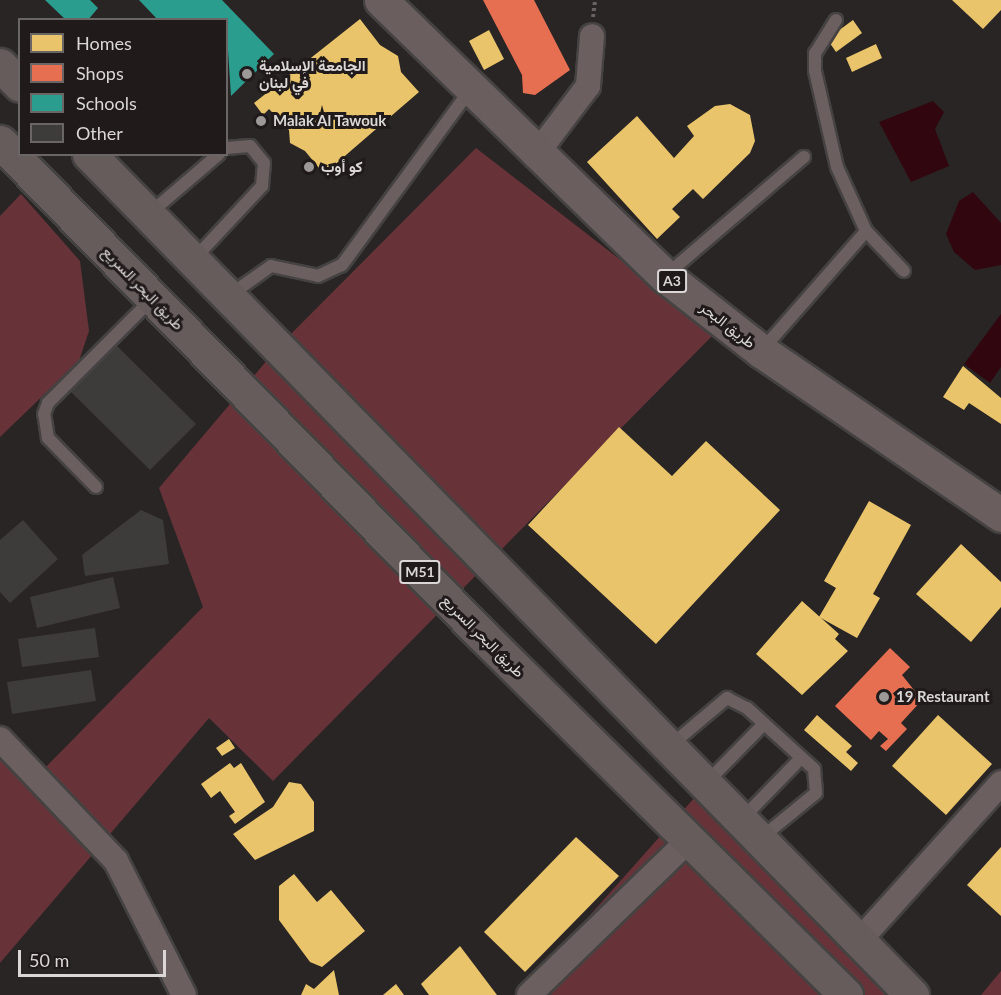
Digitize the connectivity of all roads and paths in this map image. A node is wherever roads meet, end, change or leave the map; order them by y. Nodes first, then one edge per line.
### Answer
1 (381, 0) edge
2 (836, 20) dead end
3 (592, 36) dead end
4 (0, 65) edge
5 (18, 83) edge
6 (470, 90) junction
7 (0, 142) edge
8 (228, 148) edge
9 (90, 156) edge
10 (217, 156) edge
11 (535, 156) junction
12 (804, 157) dead end
13 (148, 215) junction
14 (866, 231) junction
15 (193, 260) junction
16 (904, 271) dead end
17 (665, 276) junction
18 (229, 296) junction
19 (153, 298) junction
20 (761, 351) junction
21 (96, 487) dead end
22 (1001, 515) edge
23 (764, 724) junction
24 (0, 739) edge
25 (669, 748) junction
26 (801, 758) junction
27 (1001, 783) edge
28 (705, 784) junction
29 (749, 830) junction
30 (691, 838) junction
31 (858, 942) junction
32 (184, 995) edge
33 (529, 995) edge
34 (846, 995) edge
35 (912, 995) edge

1 - 6 highway, طريق البحر / A3
2 - 14 lane
3 - 11 street
4 - 5 highway
6 - 11 highway, طريق البحر / A3
6 - 18 lane
7 - 19 highway, طريق البحر السريع / M51
8 - 15 lane
9 - 13 highway
10 - 13 lane
11 - 17 highway, طريق البحر / A3
12 - 17 lane
13 - 15 highway
14 - 16 lane
14 - 20 lane
15 - 18 highway
17 - 20 highway, طريق البحر / A3
18 - 25 highway
19 - 21 lane
19 - 30 highway, طريق البحر السريع / M51
20 - 22 highway, طريق البحر / A3
23 - 25 lane
23 - 26 lane
23 - 28 lane
24 - 32 street
25 - 28 highway
26 - 29 lane
26 - 29 lane
27 - 31 street
28 - 29 highway
29 - 31 highway
30 - 33 street
30 - 34 highway, طريق البحر السريع / M51
31 - 35 highway

